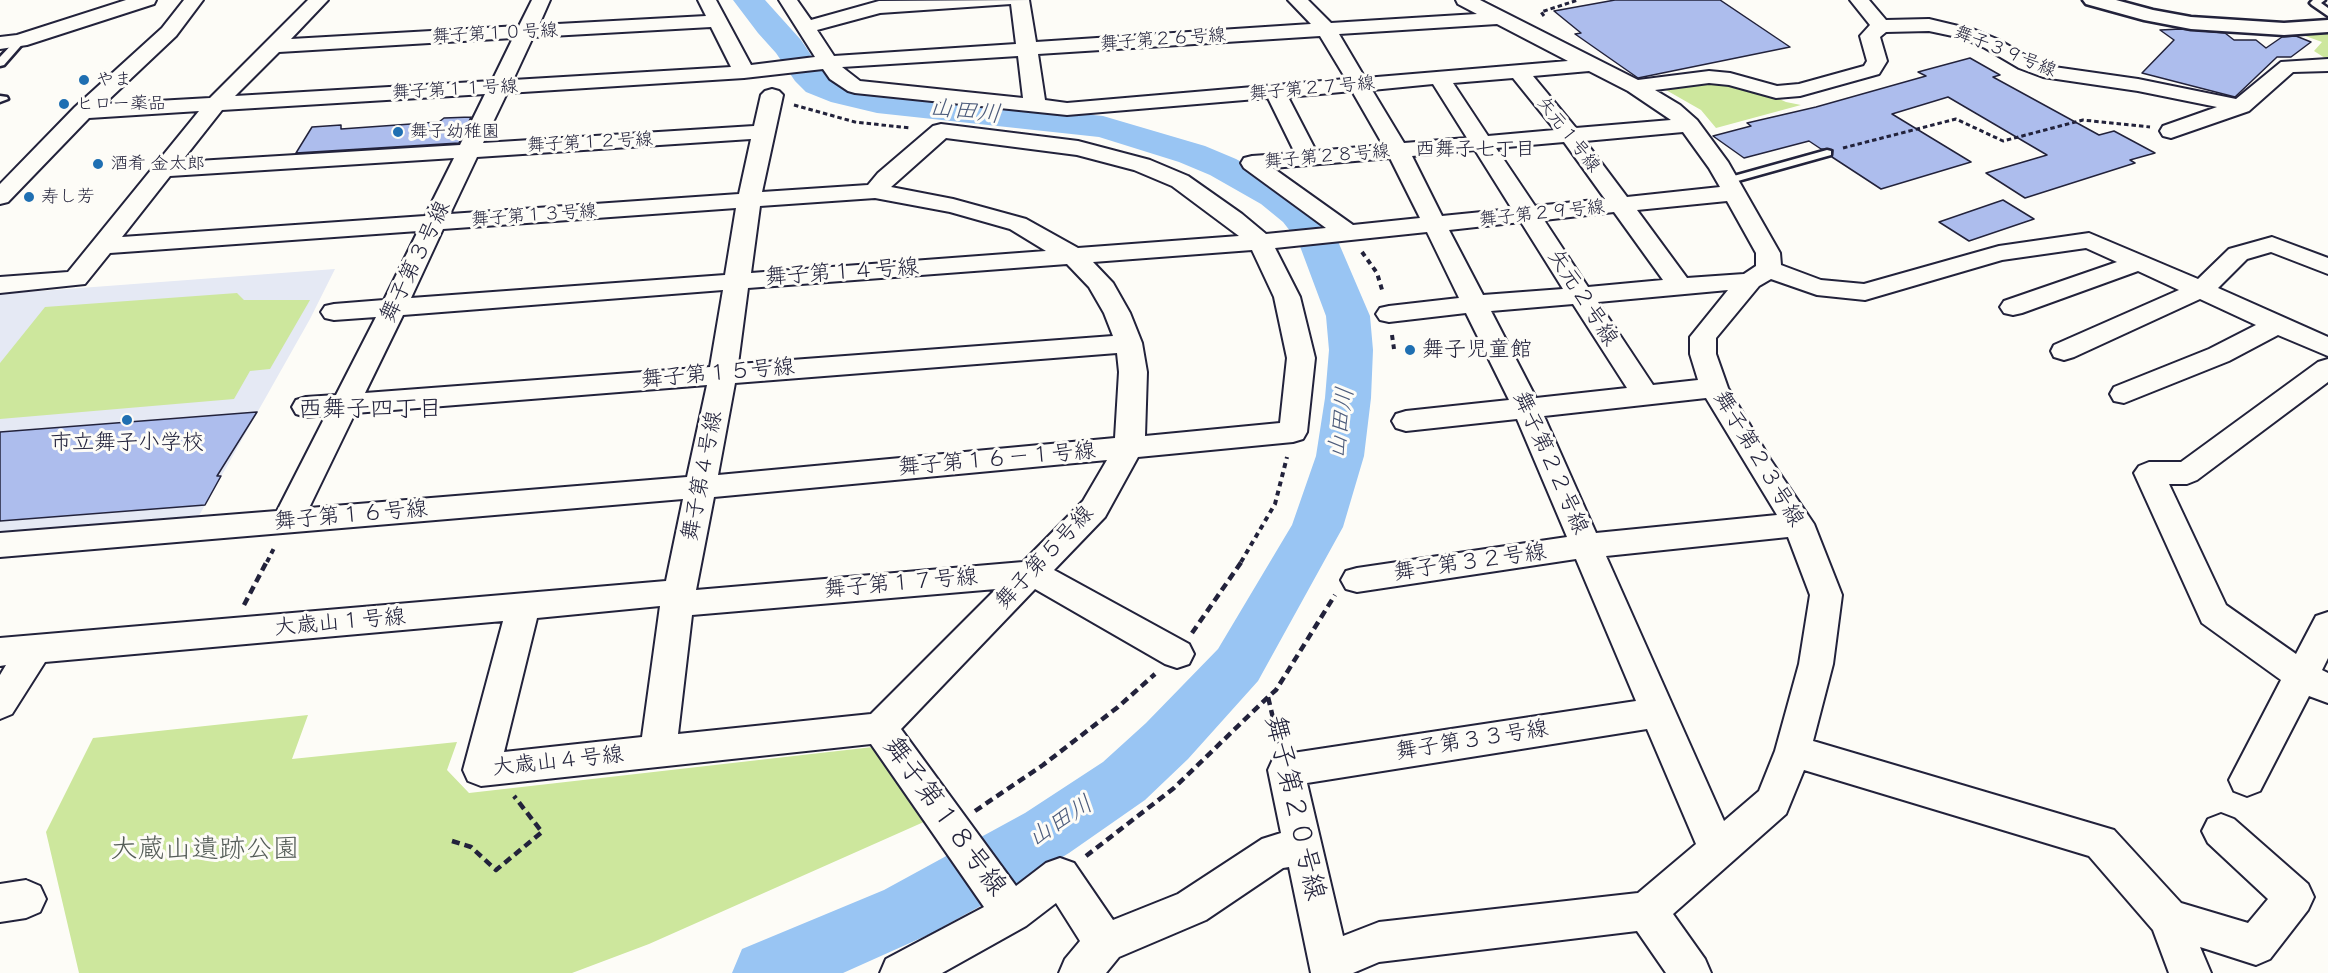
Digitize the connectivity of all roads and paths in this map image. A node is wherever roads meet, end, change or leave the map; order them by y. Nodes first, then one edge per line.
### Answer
1 (147, 0) edge
2 (194, 0) edge
3 (319, 0) edge
4 (542, 0) edge
5 (707, 0) edge
6 (788, 0) edge
7 (1004, 0) edge
8 (1020, 0) edge
9 (1298, 0) edge
10 (1465, 0) edge
11 (1578, 0) edge
12 (1859, 0) edge
13 (2093, 0) edge
14 (2320, 0) edge
15 (938, 4) junction
16 (1936, 7) dead end
17 (2328, 13) edge
18 (1498, 18) junction
19 (716, 21) junction
20 (1881, 26) junction
21 (2328, 26) edge
22 (806, 27) junction
23 (1946, 28) junction
24 (1327, 30) junction
25 (526, 33) junction
26 (1532, 36) junction
27 (21, 41) junction
28 (0, 43) edge
29 (273, 46) junction
30 (1026, 50) junction
31 (943, 54) junction
32 (828, 62) junction
33 (0, 63) edge
34 (1590, 65) junction
35 (2328, 65) edge
36 (744, 72) junction
37 (1519, 72) junction
38 (1440, 79) junction
39 (1359, 86) junction
40 (500, 87) junction
41 (1635, 87) junction
42 (1275, 92) junction
43 (771, 95) joint
44 (216, 104) junction
45 (1035, 106) junction
46 (2241, 106) junction
47 (82, 112) junction
48 (1689, 125) junction
49 (941, 131) junction
50 (2172, 131) joint
51 (764, 132) junction
52 (1570, 135) junction
53 (1483, 143) junction
54 (470, 150) junction
55 (1398, 151) junction
56 (1827, 153) joint
57 (1309, 158) junction
58 (164, 170) junction
59 (1731, 187) junction
60 (875, 191) junction
61 (0, 197) edge
62 (749, 199) junction
63 (1622, 206) junction
64 (1528, 214) junction
65 (434, 224) junction
66 (1434, 225) junction
67 (1350, 234) junction
68 (1260, 242) junction
69 (104, 246) junction
70 (1073, 256) junction
71 (2141, 262) junction
72 (2328, 267) edge
73 (1760, 275) junction
74 (737, 280) junction
75 (0, 285) edge
76 (1680, 286) junction
77 (2202, 289) junction
78 (1580, 296) junction
79 (1474, 304) junction
80 (393, 308) junction
81 (2013, 308) dead end
82 (334, 312) dead end
83 (1389, 314) junction
84 (2278, 324) junction
85 (1129, 343) junction
86 (2328, 347) edge
87 (1394, 348) dead end
88 (2064, 351) dead end
89 (2328, 368) edge
90 (723, 374) junction
91 (1714, 388) junction
92 (2124, 394) dead end
93 (1646, 396) junction
94 (346, 405) junction
95 (306, 407) dead end
96 (1527, 408) junction
97 (1406, 421) dead end
98 (1128, 448) junction
99 (702, 487) junction
100 (287, 522) junction
101 (1799, 524) junction
102 (0, 545) edge
103 (1587, 546) junction
104 (1033, 573) junction
105 (1357, 580) joint
106 (679, 598) junction
107 (523, 608) junction
108 (2328, 625) edge
109 (36, 648) junction
110 (0, 652) edge
111 (1176, 654) dead end
112 (2314, 682) edge
113 (1268, 697) junction
114 (0, 704) edge
115 (1658, 712) junction
116 (880, 728) junction
117 (658, 751) junction
118 (1793, 751) junction
119 (494, 769) junction
120 (1286, 770) junction
121 (2247, 780) dead end
122 (2222, 831) dead end
123 (452, 841) dead end
124 (1304, 848) junction
125 (1717, 849) junction
126 (1060, 876) junction
127 (1647, 911) junction
128 (1012, 913) junction
129 (2169, 918) junction
130 (1105, 943) junction
131 (1331, 967) edge
132 (901, 973) edge
133 (1080, 973) edge
134 (1690, 973) edge
135 (2190, 973) edge

1 - 27 street
2 - 47 street
3 - 29 street
4 - 25 street, 舞子第３号線
5 - 19 street
6 - 22 street
7 - 15 street
8 - 30 street
9 - 24 street, 舞子第２２号線
10 - 18 street
11 - 26 path
12 - 20 street
13 - 21 main road
14 - 17 lane
15 - 22 street
15 - 31 street
16 - 23 street
18 - 24 street, 舞子第２６号線
18 - 26 street
19 - 25 street, 舞子第１０号線
19 - 36 street
20 - 23 street, 舞子３９号線
20 - 41 street
22 - 32 street
23 - 46 street, 舞子３９号線
24 - 30 street, 舞子第２６号線
24 - 39 street, 舞子第２２号線
25 - 29 street, 舞子第１０号線
25 - 40 street, 舞子第３号線
26 - 34 street
27 - 28 street
27 - 33 lane
29 - 44 street
30 - 31 street, 舞子第２６号線
30 - 45 street
31 - 32 street, 舞子第２６号線
32 - 36 street, 舞子第１１号線
32 - 45 street
34 - 37 street, 舞子第２７号線
34 - 41 street
35 - 46 street
36 - 40 street, 舞子第１１号線
37 - 38 street, 舞子第２７号線
37 - 52 street, 矢元１号線
38 - 39 street, 舞子第２７号線
38 - 53 street, 矢元２号線
39 - 42 street, 舞子第２７号線
39 - 55 street, 舞子第２２号線
40 - 44 street, 舞子第１１号線
40 - 54 street, 舞子第３号線
41 - 48 street
42 - 45 street, 舞子第２７号線
42 - 57 street
43 - 49 path
43 - 51 street, 舞子第４号線
44 - 47 street, 舞子第１１号線
44 - 58 street
46 - 50 street
47 - 61 street
48 - 52 street, 舞子第２８号線
48 - 59 street
49 - 60 street
49 - 68 street
50 - 56 path
51 - 54 street, 舞子第１２号線
51 - 62 street, 舞子第４号線
52 - 53 street, 舞子第２８号線
52 - 63 street, 矢元１号線
53 - 55 street, 舞子第２８号線
53 - 64 street, 矢元２号線
54 - 58 street, 舞子第１２号線
54 - 65 street, 舞子第３号線
55 - 57 street, 舞子第２８号線
55 - 66 street, 舞子第２２号線
56 - 59 lane
57 - 67 street, 舞子第２８号線
58 - 69 street
59 - 63 street, 舞子第２９号線
59 - 73 street
60 - 62 street, 舞子第１３号線
60 - 70 street, 舞子第５号線
62 - 65 street, 舞子第１３号線
62 - 74 street, 舞子第４号線
63 - 64 street, 舞子第２９号線
63 - 76 street, 矢元１号線
64 - 66 street, 舞子第２９号線
64 - 78 street, 矢元２号線
65 - 69 street, 舞子第１３号線
65 - 80 street, 舞子第３号線
66 - 67 street, 舞子第２９号線
66 - 79 street, 舞子第２２号線
67 - 68 street, 舞子第１４号線
67 - 83 path
68 - 70 street, 舞子第１４号線
68 - 98 street, 舞子第１６－１号線
69 - 75 street
70 - 74 street, 舞子第１４号線
70 - 85 street, 舞子第５号線
71 - 73 street
71 - 77 street
71 - 81 street
72 - 77 street
73 - 76 street
73 - 91 street, 舞子第２３号線
74 - 80 street, 舞子第１４号線
74 - 90 street, 舞子第４号線
76 - 78 street
77 - 84 street
77 - 88 street
78 - 79 street
78 - 93 street, 矢元２号線
79 - 83 street
79 - 96 street, 舞子第２２号線
80 - 82 street, 舞子第１４号線
80 - 94 street, 舞子第３号線
83 - 87 path
84 - 86 street
84 - 92 street
85 - 90 street, 舞子第１５号線
85 - 98 street, 舞子第５号線
89 - 112 street
90 - 94 street, 舞子第１５号線
90 - 99 street, 舞子第４号線
91 - 93 street
91 - 101 street, 舞子第２３号線
93 - 96 street
94 - 95 street, 舞子第１５号線
94 - 100 street, 舞子第３号線
96 - 97 street
96 - 103 street, 舞子第２２号線
98 - 99 street, 舞子第１６－１号線
98 - 104 street, 舞子第５号線
99 - 100 street, 舞子第１６号線
99 - 106 street, 舞子第４号線
100 - 102 street, 舞子第１６号線
101 - 103 street, 舞子第３２号線
101 - 118 street, 舞子第２３号線
103 - 105 street, 舞子第３２号線
103 - 115 street, 舞子第２２号線
104 - 106 street, 舞子第１７号線
104 - 111 street
104 - 116 street, 舞子第５号線
105 - 113 path, 舞子第２０号線
106 - 107 street, 大歳山１号線
106 - 117 street, 舞子第４号線
107 - 109 street, 大歳山１号線
107 - 119 street, 大歳山４号線
108 - 112 street
109 - 110 street, 大歳山１号線
109 - 114 street
112 - 121 street
113 - 120 path, 舞子第２０号線
113 - 126 path
115 - 120 street, 舞子第３３号線
115 - 125 street, 舞子第２２号線
116 - 117 street, 舞子第１８号線
116 - 128 street, 舞子第１８号線
117 - 119 street, 大歳山４号線
118 - 125 street, 舞子第２３号線
118 - 129 street
119 - 123 path
120 - 124 street, 舞子第２０号線
122 - 129 street
124 - 130 street
124 - 131 street, 舞子第２０号線
125 - 127 street, 舞子第２３号線
126 - 128 street
126 - 130 street
127 - 131 street
127 - 134 street
128 - 132 street
129 - 135 street
130 - 133 street

